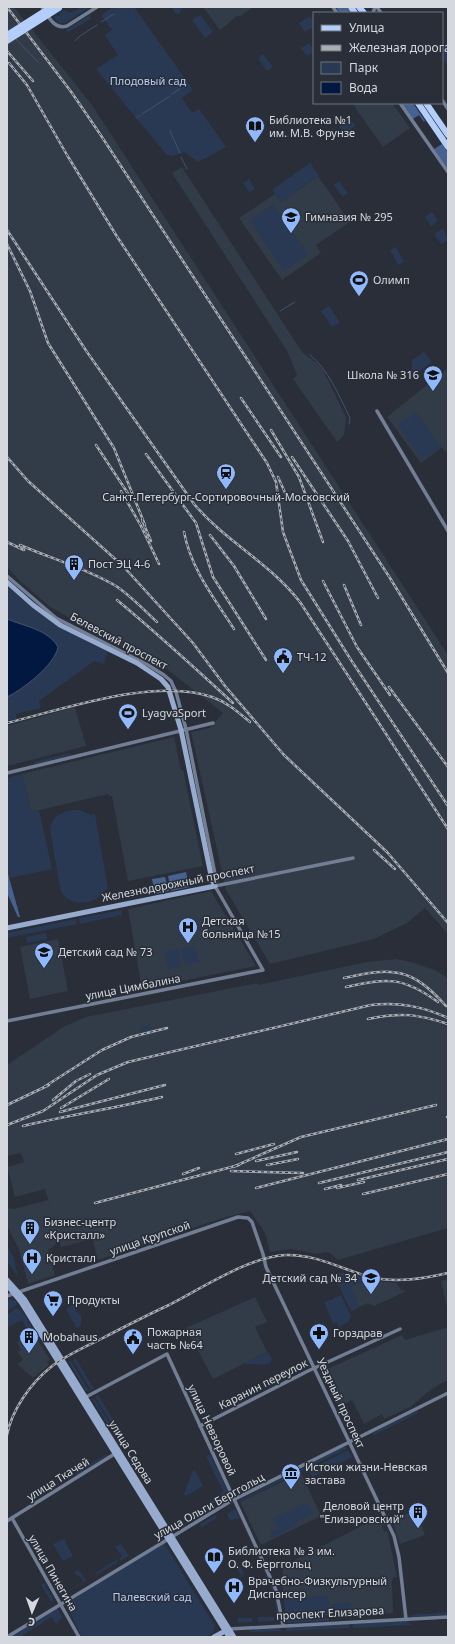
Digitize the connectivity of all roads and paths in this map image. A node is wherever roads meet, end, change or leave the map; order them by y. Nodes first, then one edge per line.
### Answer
1 (42, 7) edge
2 (51, 7) edge
3 (97, 7) edge
4 (60, 8) edge
5 (7, 35) edge
6 (7, 41) edge
7 (401, 104) edge
8 (419, 104) edge
9 (427, 104) edge
10 (448, 135) edge
11 (448, 147) edge
12 (448, 172) edge
13 (377, 411) dead end
14 (448, 530) edge
15 (7, 576) edge
16 (7, 582) edge
17 (213, 723) dead end
18 (184, 730) junction
19 (7, 773) edge
20 (353, 858) dead end
21 (215, 886) junction
22 (7, 928) edge
23 (263, 970) joint
24 (7, 1021) edge
25 (252, 1222) joint
26 (7, 1280) edge
27 (7, 1286) edge
28 (17, 1292) junction
29 (7, 1296) edge
30 (400, 1329) dead end
31 (314, 1368) junction
32 (448, 1393) edge
33 (84, 1399) junction
34 (200, 1426) junction
35 (349, 1442) junction
36 (117, 1453) junction
37 (234, 1499) junction
38 (12, 1518) junction
39 (7, 1521) edge
40 (169, 1537) junction
41 (61, 1604) junction
42 (448, 1617) edge
43 (406, 1619) junction
44 (283, 1625) junction
45 (227, 1630) junction
46 (7, 1637) edge
47 (79, 1637) edge
48 (214, 1637) edge
49 (229, 1637) edge
50 (234, 1637) edge

1 - 3 street
2 - 5 main road, bridge
4 - 6 main road, bridge
7 - 12 street
8 - 11 main road
9 - 10 main road
13 - 14 street
15 - 18 street, Белевский проспект
16 - 18 street, Белевский проспект
17 - 18 street
18 - 19 street
18 - 21 street, Белевский проспект
20 - 21 street, Железнодорожный проспект
21 - 22 street, Железнодорожный проспект
21 - 23 street, Белевский проспект
23 - 24 street, улица Цимбалина
25 - 28 street, улица Крупской
25 - 31 street, Уездный проспект
26 - 28 street, улица Седова
27 - 28 street, улица Седова
28 - 29 street, улица Крупской
28 - 33 street, улица Седова
30 - 31 street, Каранин переулок
31 - 34 street, Каранин переулок
31 - 35 street, Уездный проспект
32 - 35 street, улица Ольги Берггольц
33 - 34 street, улица Невзоровой
33 - 36 street, улица Седова
34 - 37 street, улица Невзоровой
35 - 37 street, улица Ольги Берггольц
35 - 43 street, Уездный проспект
36 - 38 street, улица Ткачей
36 - 40 street, улица Седова
37 - 40 street, улица Ольги Берггольц
37 - 44 street, улица Невзоровой
38 - 39 street, улица Ткачей
38 - 41 street, улица Пинегина
40 - 41 street, улица Ольги Берггольц
40 - 45 street, улица Седова
41 - 46 street, улица Ольги Берггольц
41 - 47 street, улица Пинегина
42 - 43 street, проспект Елизарова
43 - 44 street, проспект Елизарова
44 - 45 street, проспект Елизарова
45 - 48 street, проспект Елизарова
45 - 49 street, улица Седова
45 - 50 street, улица Седова

